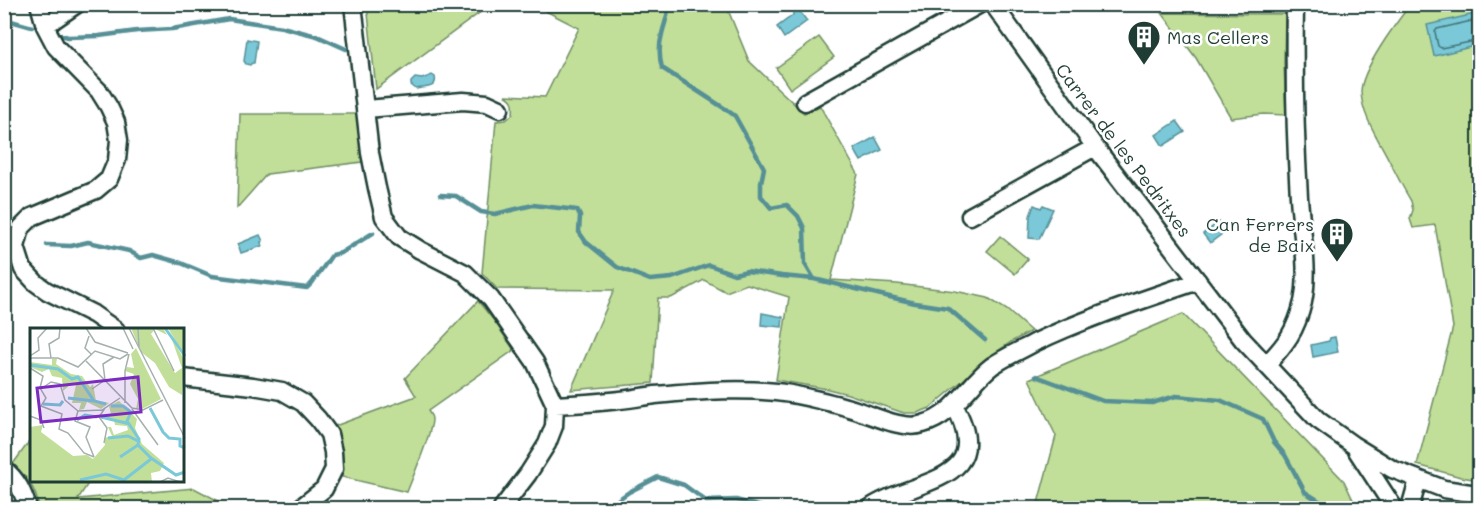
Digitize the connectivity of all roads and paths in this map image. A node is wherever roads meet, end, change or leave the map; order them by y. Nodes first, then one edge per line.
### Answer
1 (39, 4) edge
2 (77, 4) edge
3 (353, 4) edge
4 (980, 4) edge
5 (993, 4) edge
6 (1294, 4) edge
7 (45, 26) junction
8 (805, 102) dead end
9 (366, 109) junction
10 (500, 110) dead end
11 (1095, 147) junction
12 (970, 216) dead end
13 (1198, 281) junction
14 (113, 328) edge
15 (1266, 365) junction
16 (184, 378) edge
17 (555, 405) junction
18 (954, 405) junction
19 (1353, 445) junction
20 (4, 469) edge
21 (1418, 480) junction
22 (1479, 493) edge
23 (28, 508) edge
24 (300, 508) edge
25 (502, 508) edge
26 (870, 508) edge
27 (1394, 508) edge
28 (1410, 508) edge

1 - 7 street
2 - 7 street
3 - 9 street
4 - 8 street
5 - 11 street, Carrer de les Pedritxes
6 - 15 street
7 - 14 street
9 - 10 street
9 - 17 street
11 - 12 street
11 - 13 street, Carrer de les Pedritxes
13 - 15 street, Carrer de les Pedritxes
13 - 18 street
15 - 19 street, Carrer de les Pedritxes
16 - 24 street
17 - 18 street
17 - 25 street
18 - 26 street
19 - 21 street, Carrer de les Pedritxes
19 - 27 street, Carrer de les Pedritxes
20 - 23 street
21 - 22 street, Carrer de les Pedritxes
21 - 28 street

